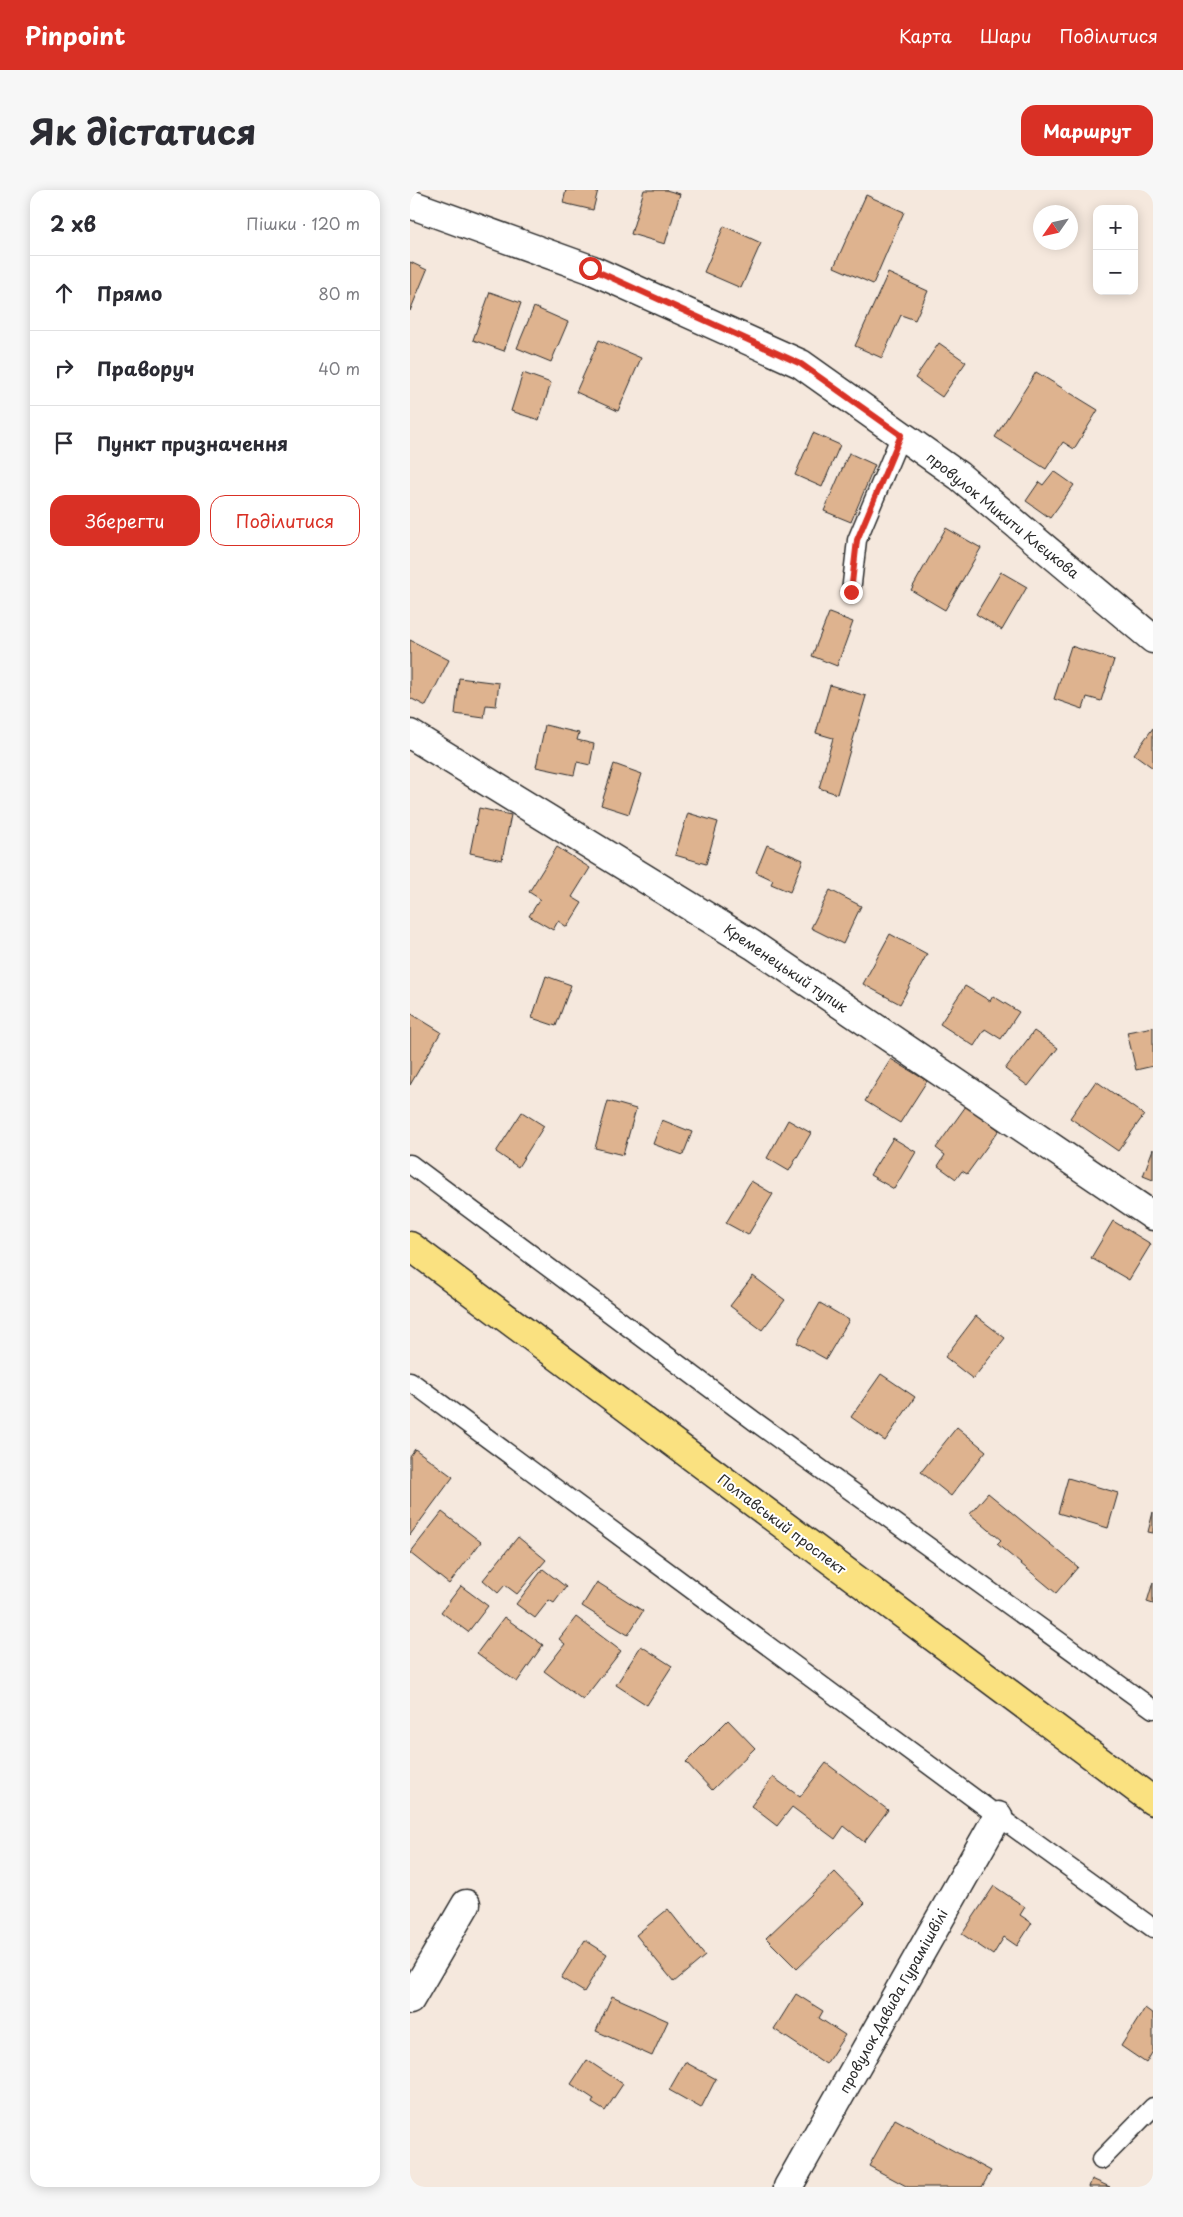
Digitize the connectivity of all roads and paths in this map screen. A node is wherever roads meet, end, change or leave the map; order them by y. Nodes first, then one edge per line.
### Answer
1 (410, 204) edge
2 (901, 435) junction
3 (851, 592) dead end
4 (1153, 640) edge
5 (410, 734) edge
6 (410, 1164) edge
7 (1153, 1216) edge
8 (410, 1246) edge
9 (410, 1381) edge
10 (1153, 1709) edge
11 (1153, 1801) edge
12 (998, 1816) junction
13 (466, 1904) dead end
14 (1153, 1928) edge
15 (410, 2000) edge
16 (1153, 2108) edge
17 (1101, 2160) dead end
18 (788, 2187) edge

1 - 2 street, провулок Микити Клєцкова
2 - 3 lane
2 - 4 street, провулок Микити Клєцкова
5 - 7 street, Кременецький тупик
6 - 10 lane
8 - 11 highway, Полтавський проспект
9 - 12 lane
12 - 14 lane
12 - 18 street, провулок Давида Гурамішвілі
13 - 15 street
16 - 17 lane

